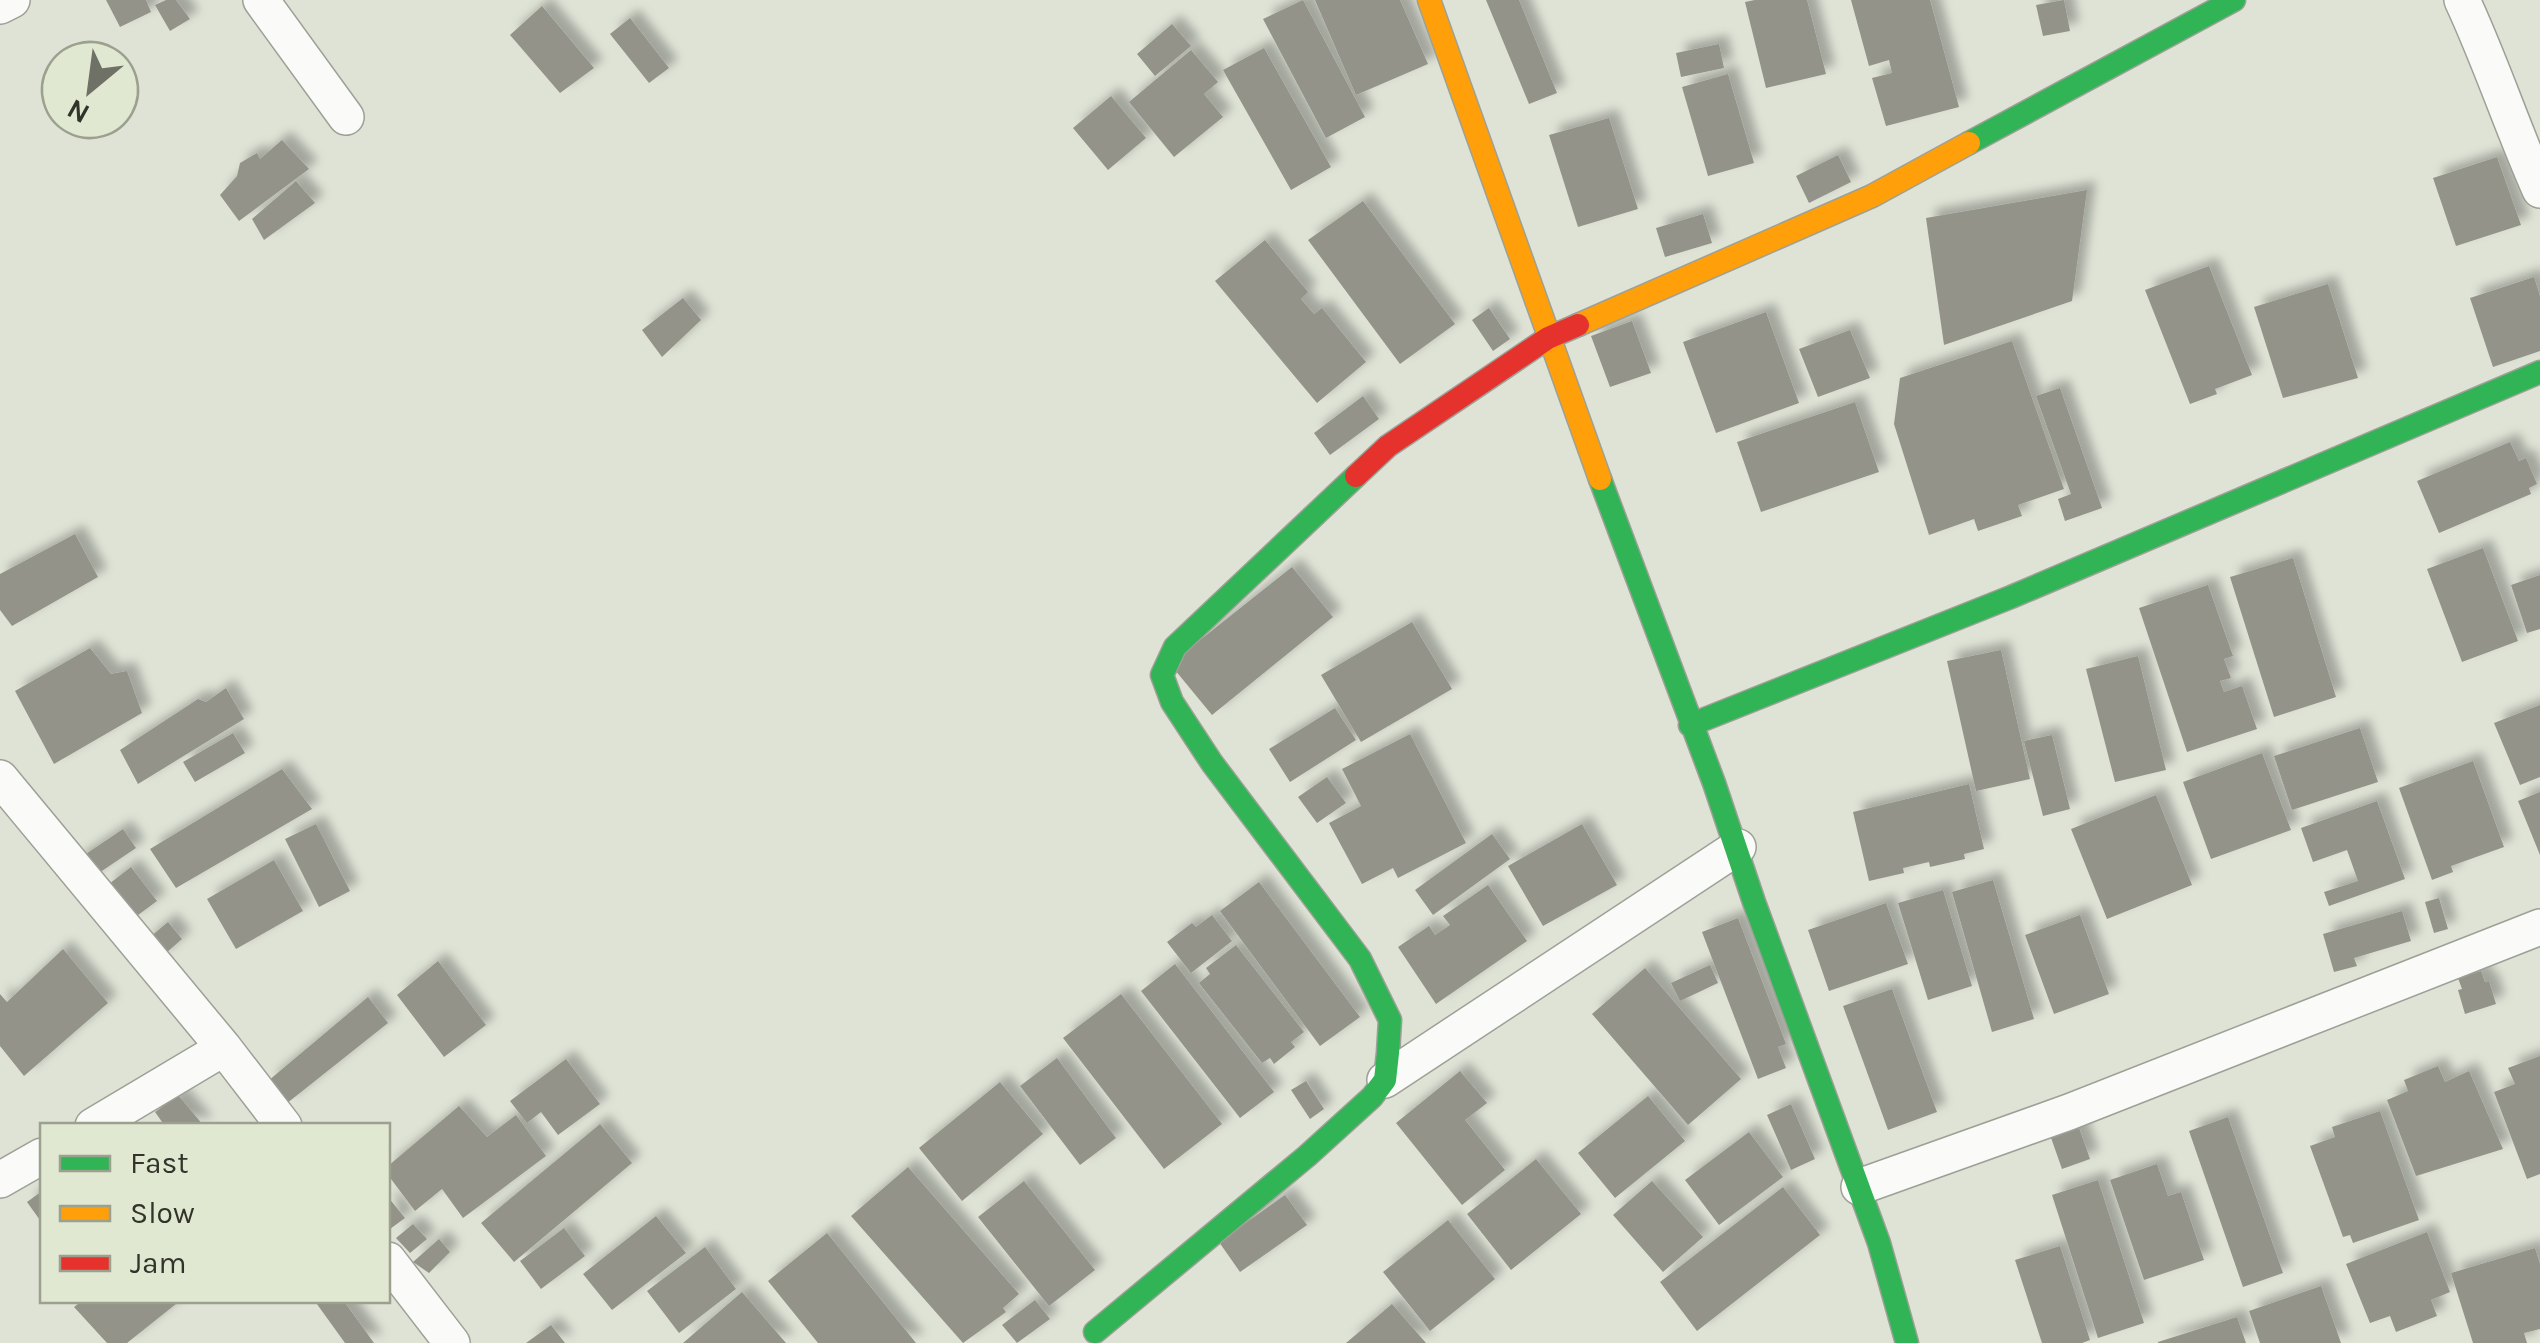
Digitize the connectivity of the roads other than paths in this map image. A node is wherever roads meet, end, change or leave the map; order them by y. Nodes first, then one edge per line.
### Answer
1 (12, 0) edge
2 (261, 0) edge
3 (1430, 0) edge
4 (2234, 0) edge
5 (2462, 0) edge
6 (0, 6) edge
7 (346, 117) dead end
8 (2540, 190) edge
9 (1548, 338) junction
10 (2540, 372) edge
11 (1690, 725) junction
12 (0, 778) edge
13 (1738, 847) junction
14 (2540, 927) edge
15 (224, 1048) junction
16 (1385, 1080) junction
17 (98, 1123) edge
18 (282, 1123) edge
19 (40, 1157) edge
20 (0, 1180) edge
21 (1859, 1187) junction
22 (390, 1263) edge
23 (1097, 1339) edge
24 (452, 1343) edge
25 (1907, 1343) edge

1 - 6 street
2 - 7 street
3 - 9 street
4 - 9 street
5 - 8 street
9 - 11 street
9 - 16 street
10 - 11 street
11 - 13 street
12 - 15 street
13 - 16 street
13 - 21 street
14 - 21 street
15 - 17 street
15 - 18 street
16 - 23 street
19 - 20 street
21 - 25 street
22 - 24 street

